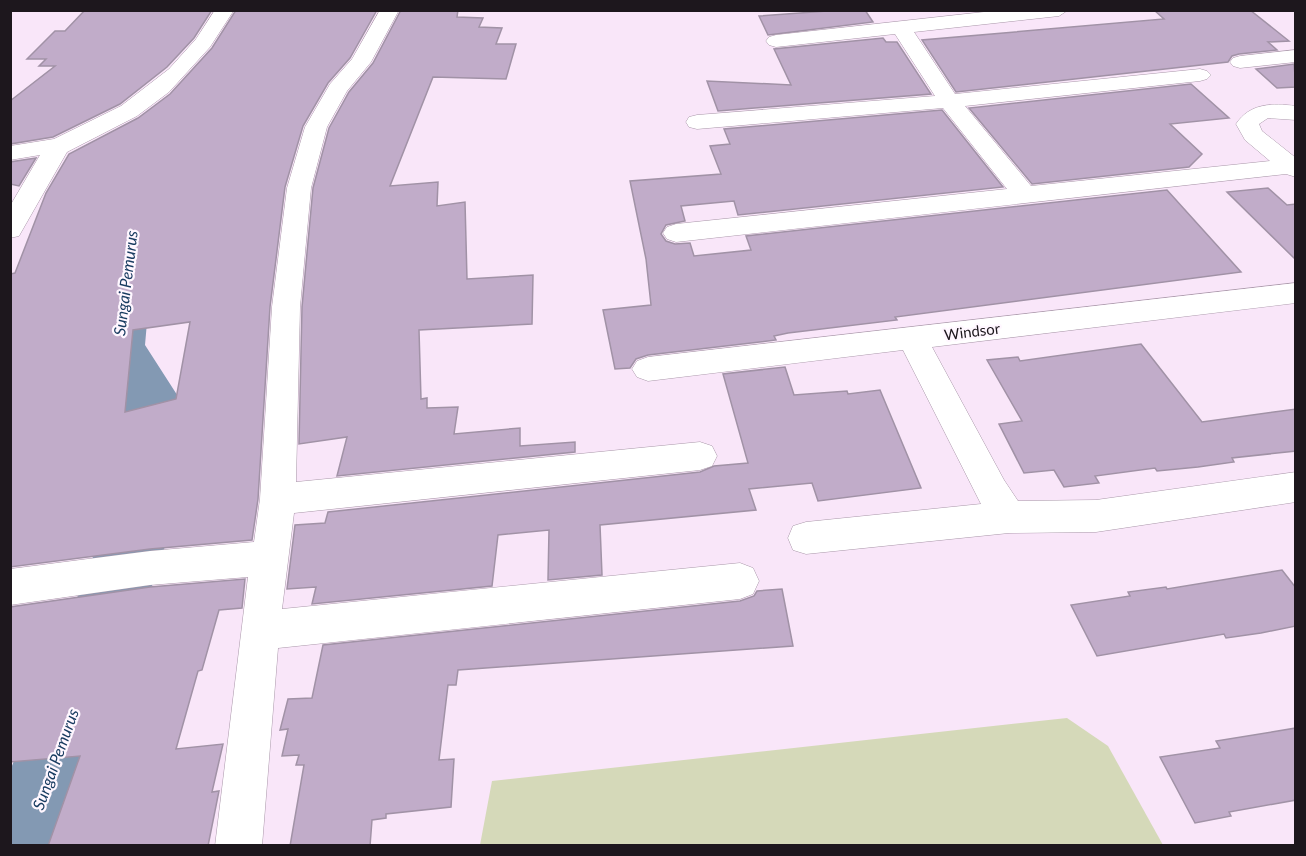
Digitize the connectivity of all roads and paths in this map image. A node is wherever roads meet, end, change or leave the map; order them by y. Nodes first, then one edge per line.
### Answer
1 (225, 10) edge
2 (390, 10) edge
3 (1059, 10) edge
4 (901, 27) junction
5 (776, 40) dead end
6 (1296, 56) edge
7 (1240, 62) dead end
8 (1200, 75) dead end
9 (950, 101) junction
10 (1296, 113) edge
11 (697, 122) dead end
12 (60, 145) junction
13 (10, 153) edge
14 (1293, 168) edge
15 (1024, 194) junction
16 (10, 230) edge
17 (676, 233) dead end
18 (1296, 293) edge
19 (912, 338) junction
20 (648, 369) dead end
21 (700, 456) dead end
22 (1296, 487) edge
23 (278, 499) junction
24 (1009, 517) junction
25 (806, 538) dead end
26 (271, 558) junction
27 (740, 581) dead end
28 (10, 587) edge
29 (260, 631) junction
30 (238, 846) edge

1 - 12 street
2 - 23 street
3 - 4 street
4 - 5 street
4 - 9 street
6 - 7 street
8 - 9 street
9 - 11 street
9 - 15 street
10 - 14 street
12 - 13 street
12 - 16 street
14 - 15 street
15 - 17 street
18 - 19 street, Windsor
19 - 20 street, Windsor
19 - 24 street
21 - 23 street
22 - 24 street
23 - 26 street
24 - 25 street
26 - 28 street
26 - 29 street
27 - 29 street
29 - 30 street

